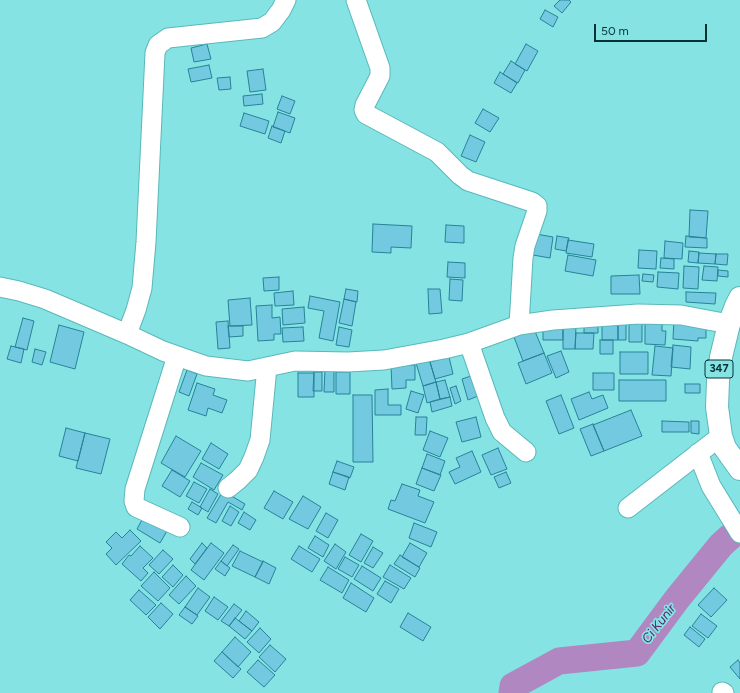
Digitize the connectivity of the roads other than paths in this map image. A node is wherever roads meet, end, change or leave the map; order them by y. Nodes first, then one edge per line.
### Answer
1 (286, 0) edge
2 (356, 0) edge
3 (0, 287) edge
4 (740, 298) edge
5 (729, 324) junction
6 (519, 325) junction
7 (127, 334) junction
8 (469, 343) junction
9 (177, 356) junction
10 (267, 367) junction
11 (723, 443) junction
12 (526, 452) dead end
13 (698, 453) junction
14 (740, 469) edge
15 (228, 488) dead end
16 (628, 508) dead end
17 (180, 527) dead end
18 (740, 533) edge

1 - 7 street
2 - 6 street
3 - 7 street
4 - 5 main road, 347
5 - 6 street
5 - 11 main road, 347
6 - 8 street
7 - 9 street
8 - 10 street
8 - 12 street
9 - 10 street
9 - 17 street
10 - 15 street
11 - 13 street
11 - 14 main road
13 - 16 street
13 - 18 street

